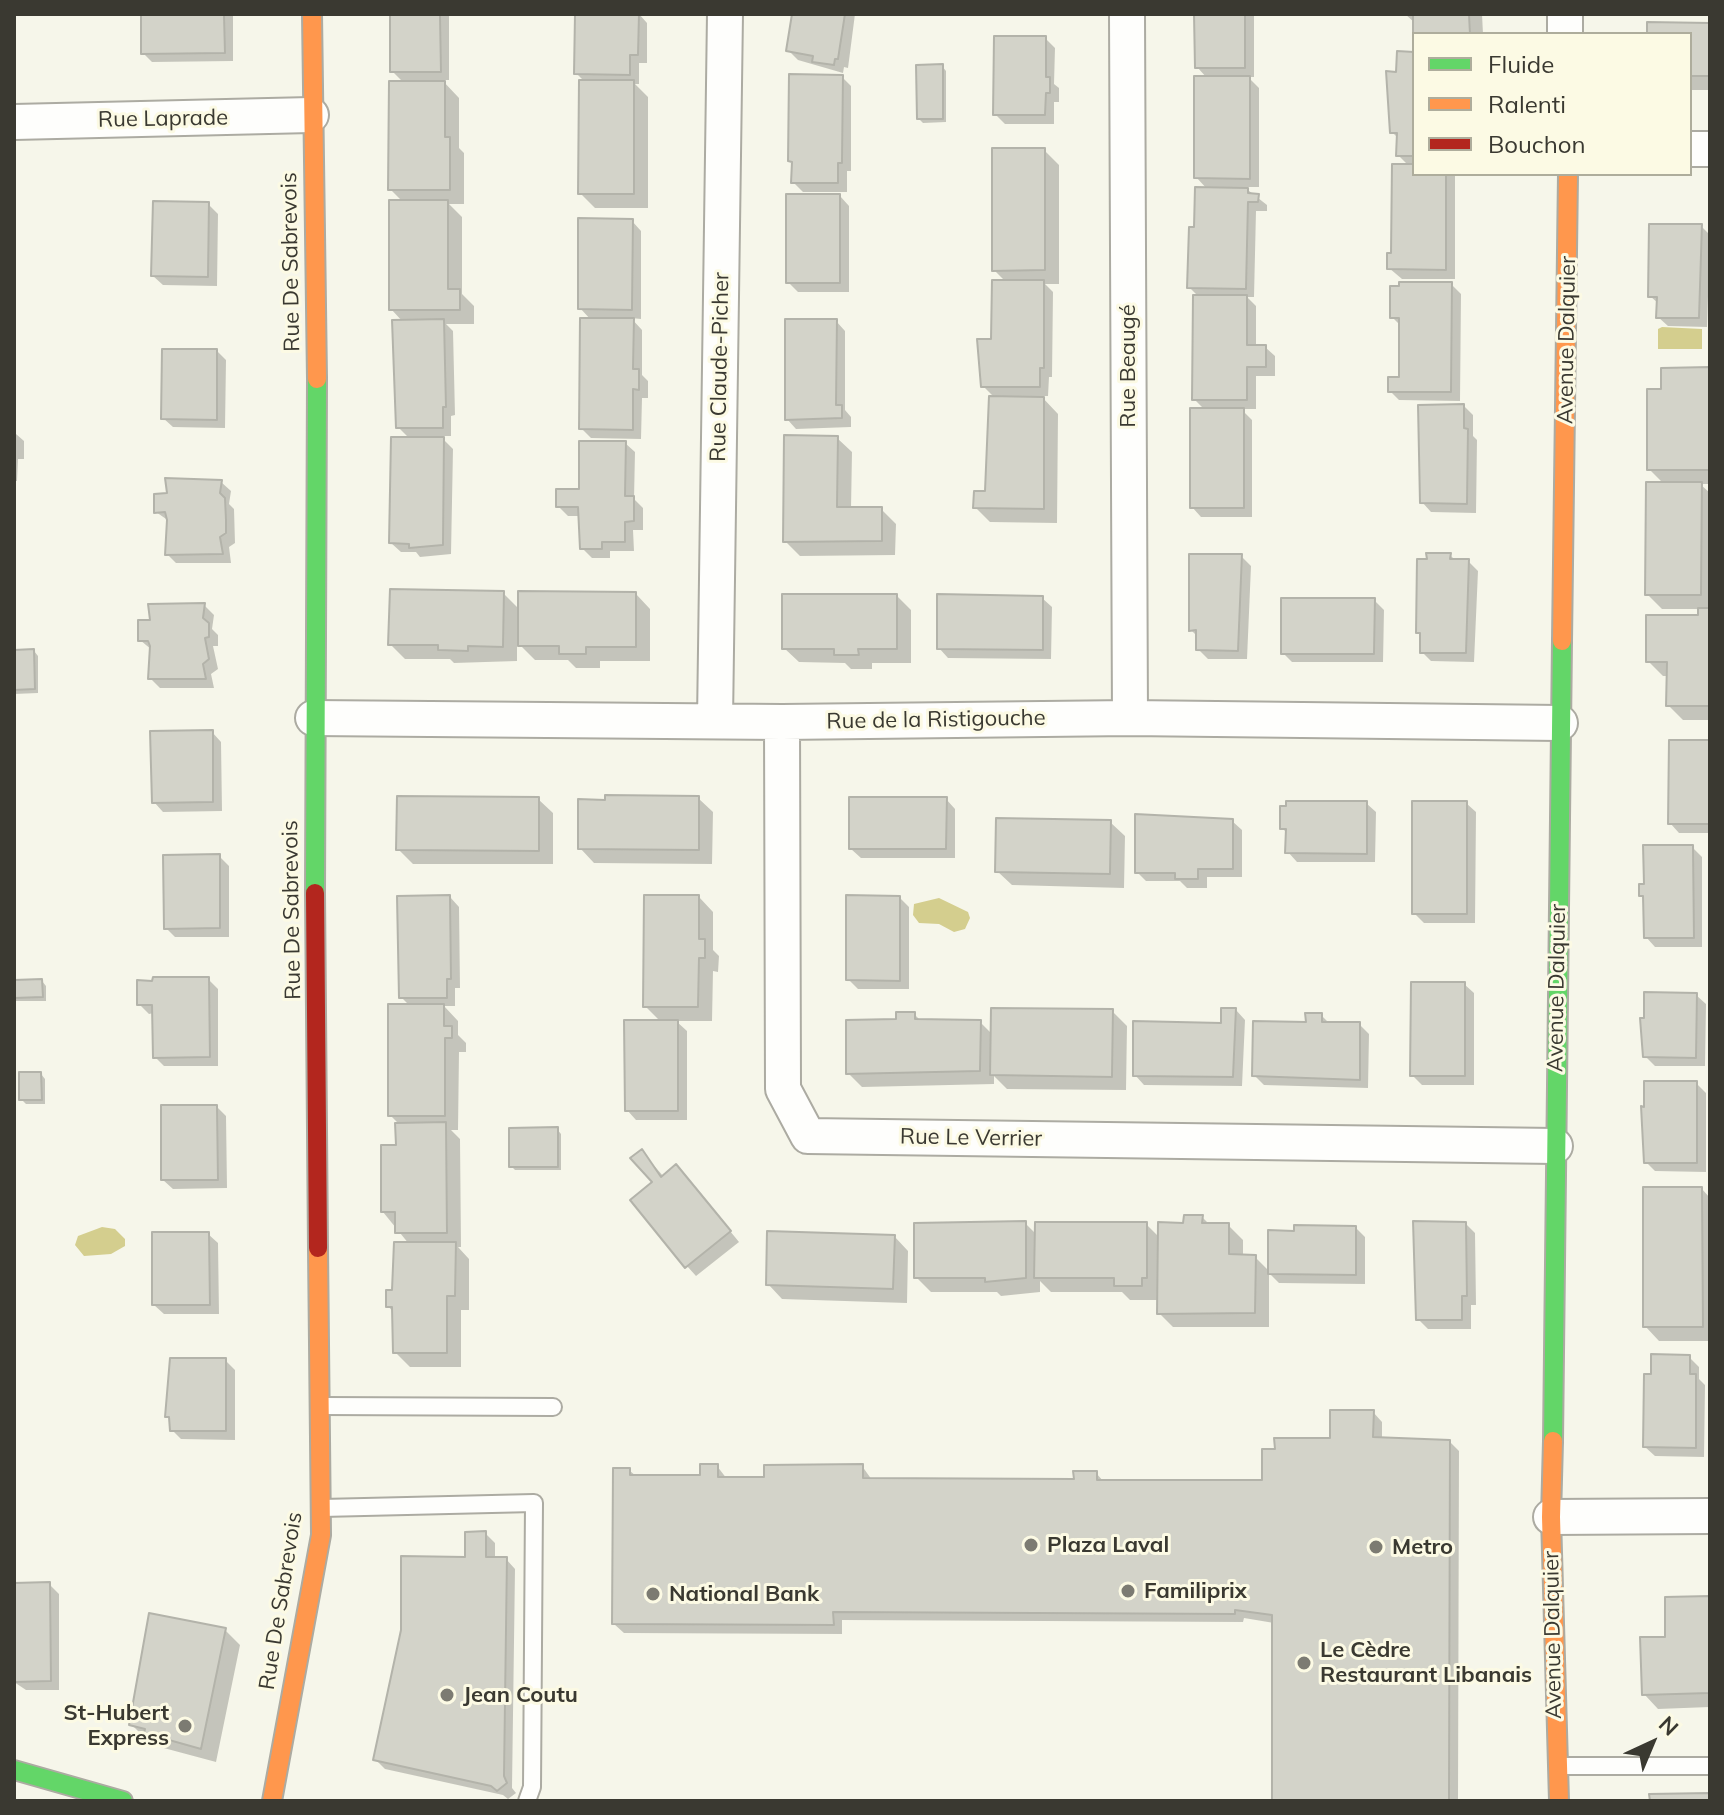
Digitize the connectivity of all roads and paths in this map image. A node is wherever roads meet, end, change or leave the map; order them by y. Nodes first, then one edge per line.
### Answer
1 (312, 14) edge
2 (725, 14) edge
3 (1127, 14) edge
4 (311, 115) junction
5 (14, 122) edge
6 (1568, 176) edge
7 (313, 718) junction
8 (1130, 718) junction
9 (715, 720) junction
10 (782, 722) junction
11 (1560, 723) junction
12 (1555, 1146) junction
13 (320, 1406) junction
14 (553, 1407) dead end
15 (321, 1508) junction
16 (1710, 1516) edge
17 (1551, 1517) junction
18 (1557, 1766) junction
19 (1710, 1766) edge
20 (14, 1770) edge
21 (123, 1801) edge
22 (272, 1801) edge
23 (527, 1801) edge
24 (1559, 1801) edge

1 - 4 street, Rue De Sabrevois
2 - 9 street, Rue Claude-Picher
3 - 8 street, Rue Beaugé
4 - 5 street, Rue Laprade
4 - 7 street, Rue De Sabrevois
6 - 11 street, Avenue Dalquier
7 - 9 street, Rue de la Ristigouche
7 - 13 street, Rue De Sabrevois
8 - 10 street, Rue de la Ristigouche
8 - 11 street, Rue de la Ristigouche
9 - 10 street, Rue de la Ristigouche
10 - 12 street, Rue Le Verrier
11 - 12 street, Avenue Dalquier
12 - 17 street, Avenue Dalquier
13 - 14 lane
13 - 15 street, Rue De Sabrevois
15 - 22 street, Rue De Sabrevois
15 - 23 lane
16 - 17 street
17 - 18 street, Avenue Dalquier
18 - 19 lane
18 - 24 street, Avenue Dalquier
20 - 21 street

